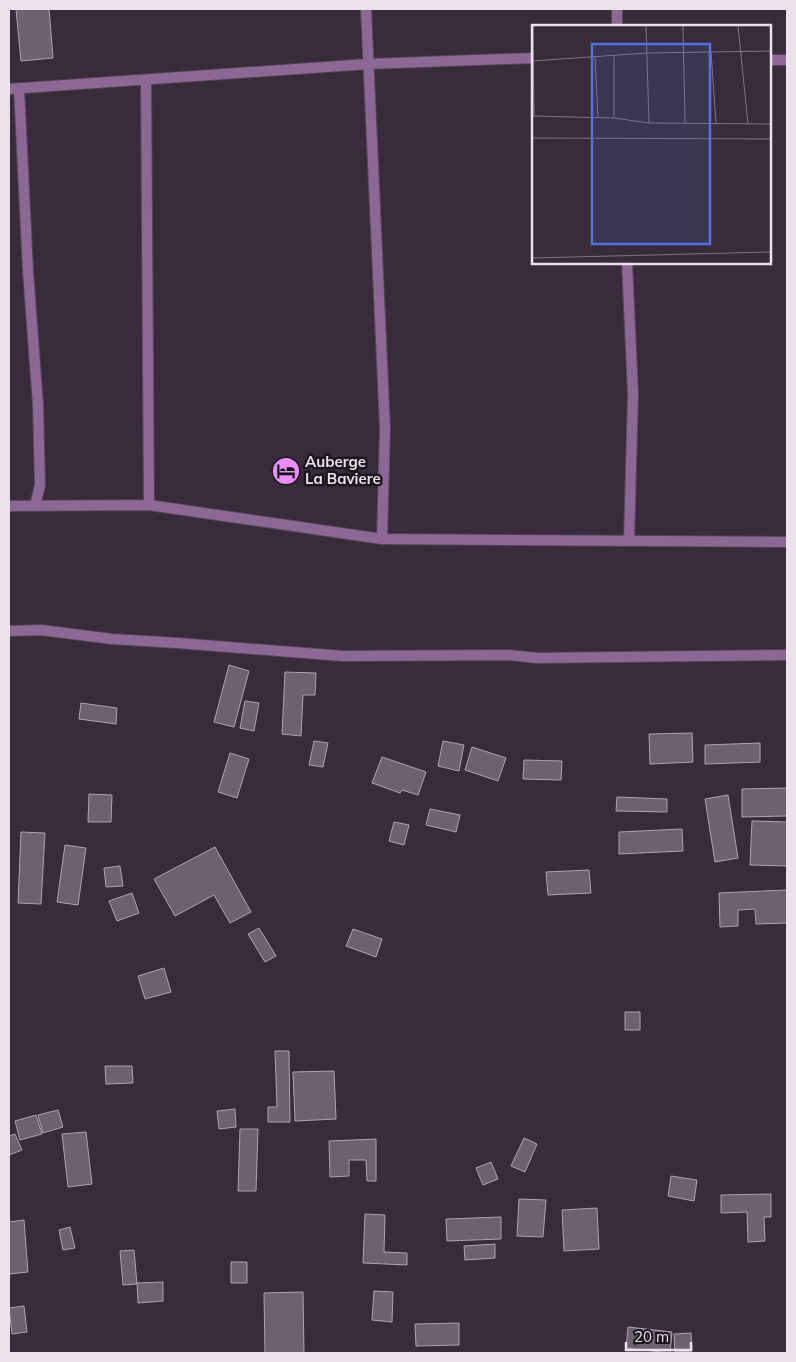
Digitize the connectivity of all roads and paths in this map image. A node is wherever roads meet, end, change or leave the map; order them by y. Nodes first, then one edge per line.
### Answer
1 (366, 9) edge
2 (617, 9) edge
3 (617, 25) edge
4 (532, 58) edge
5 (771, 60) edge
6 (787, 60) edge
7 (368, 64) junction
8 (146, 80) junction
9 (14, 88) edge
10 (627, 264) edge
11 (149, 505) junction
12 (9, 506) edge
13 (35, 506) junction
14 (382, 539) junction
15 (629, 540) junction
16 (787, 542) edge
17 (9, 631) edge
18 (787, 655) edge

1 - 7 street
2 - 3 street
4 - 7 street
5 - 6 street
7 - 8 street
7 - 14 street
8 - 9 street
8 - 11 street
9 - 13 street
10 - 15 street
11 - 13 street
11 - 14 street
12 - 13 street
14 - 15 street
15 - 16 street
17 - 18 street

